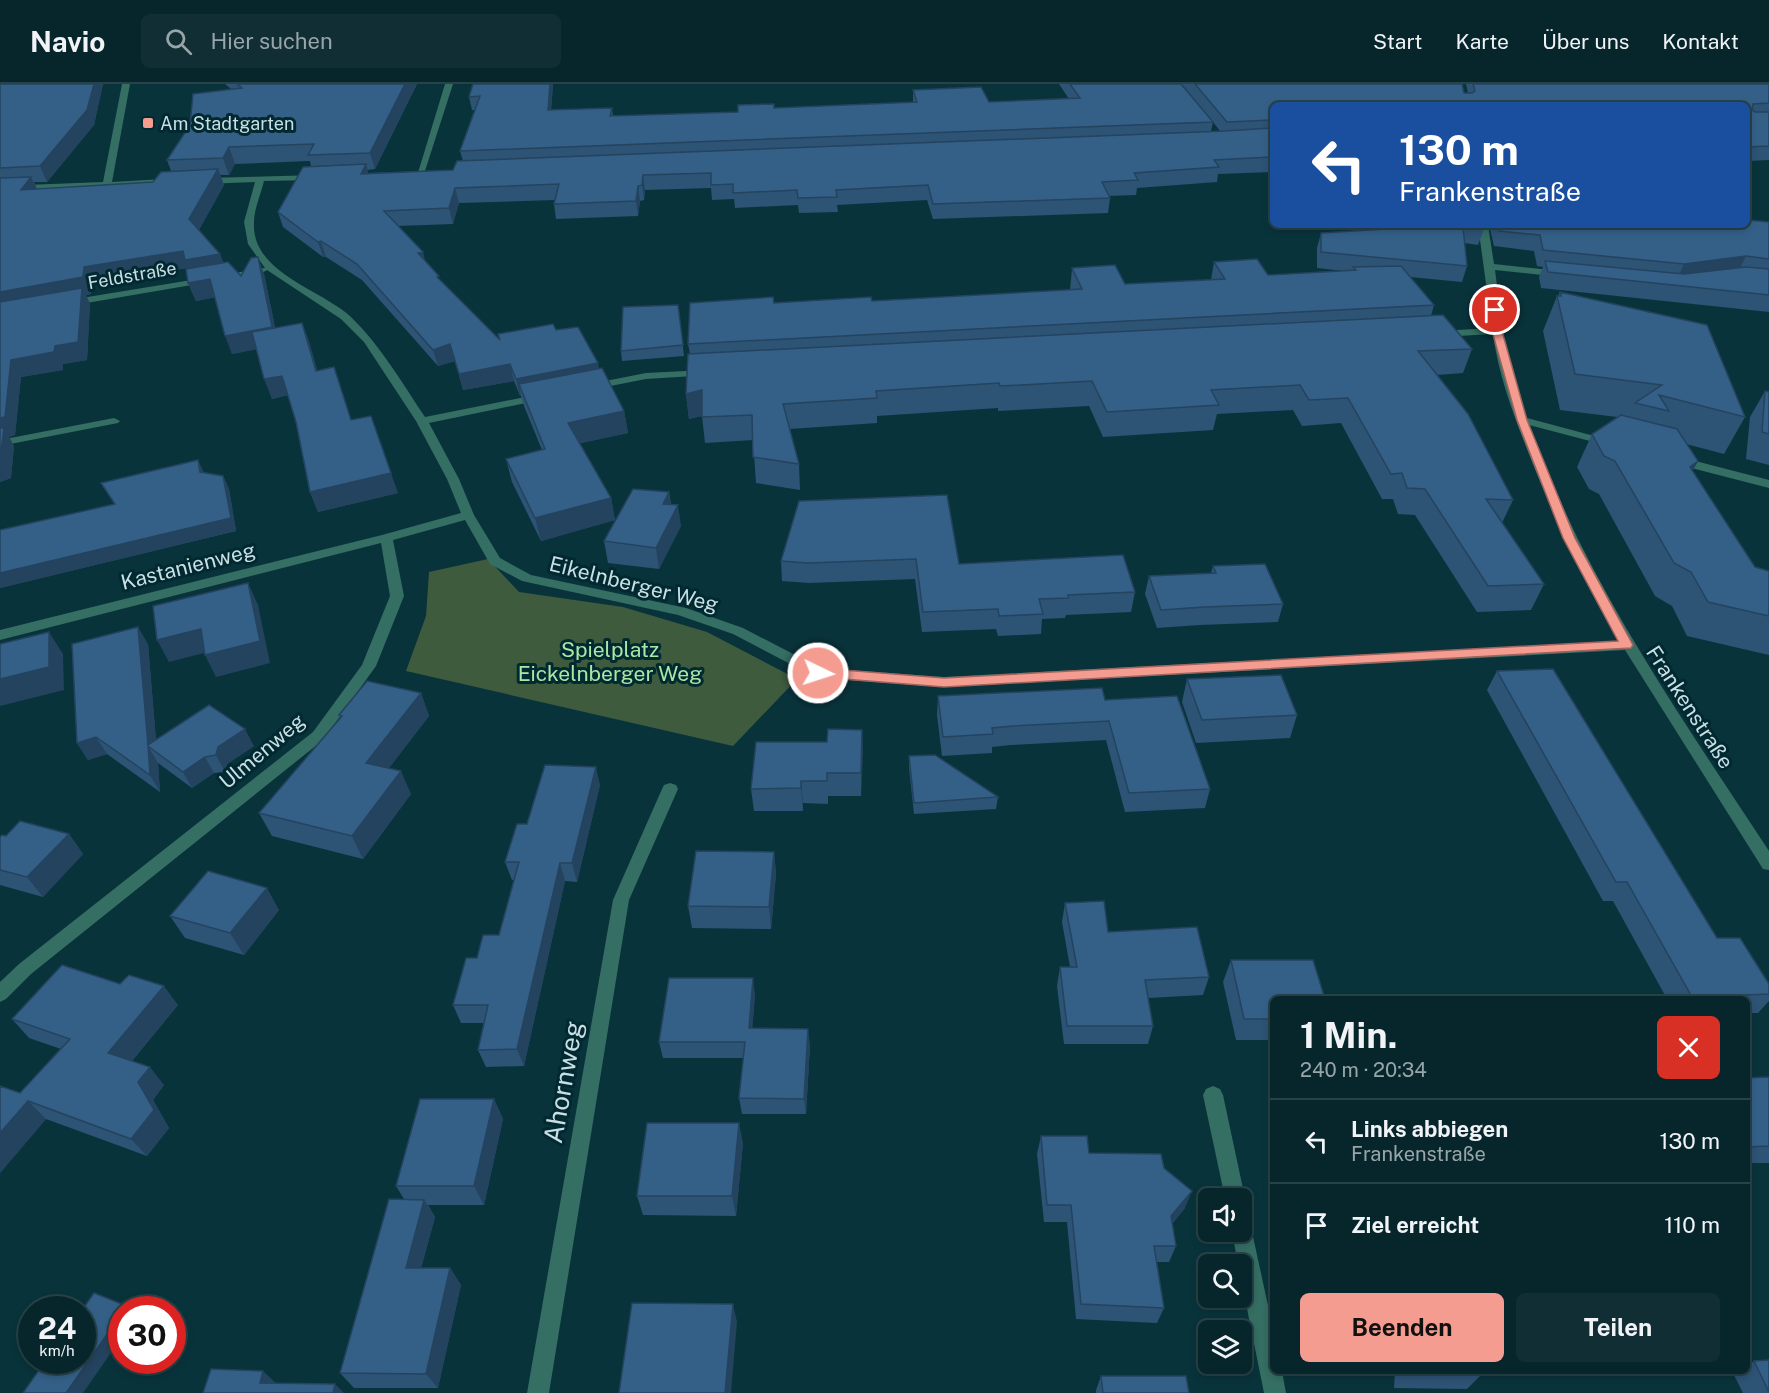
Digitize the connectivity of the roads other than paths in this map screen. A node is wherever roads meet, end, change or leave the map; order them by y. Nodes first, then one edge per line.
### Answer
1 (126, 84) edge
2 (449, 84) edge
3 (432, 173) edge
4 (409, 174) edge
5 (420, 174) junction
6 (329, 177) edge
7 (260, 179) junction
8 (177, 182) edge
9 (189, 182) edge
10 (107, 184) junction
11 (0, 189) edge
12 (1484, 228) edge
13 (1491, 267) junction
14 (270, 268) junction
15 (1573, 275) edge
16 (59, 305) edge
17 (1497, 331) junction
18 (1426, 335) edge
19 (715, 372) edge
20 (579, 389) edge
21 (556, 394) edge
22 (1522, 420) junction
23 (114, 421) dead end
24 (422, 421) junction
25 (0, 443) edge
26 (1623, 447) edge
27 (1668, 458) edge
28 (1769, 484) edge
29 (468, 515) junction
30 (386, 538) junction
31 (0, 635) edge
32 (1627, 645) junction
33 (669, 789) dead end
34 (1769, 864) edge
35 (0, 994) edge
36 (1213, 1095) dead end
37 (1233, 1188) edge
38 (1244, 1242) edge
39 (1270, 1369) edge
40 (1271, 1374) edge
41 (537, 1393) edge
42 (1275, 1393) edge

1 - 10 street
2 - 5 street
3 - 5 street
4 - 5 street
6 - 7 street
7 - 9 street
7 - 14 street, Eikelnberger Weg
8 - 10 street
10 - 11 street
12 - 13 street, Frankenstraße
13 - 15 street
13 - 17 street, Frankenstraße
14 - 16 street, Feldstraße
14 - 24 street, Eikelnberger Weg
17 - 18 street
17 - 22 street, Frankenstraße
19 - 20 street
21 - 24 street
22 - 26 street
22 - 32 street, Frankenstraße
23 - 25 street
24 - 29 street, Eikelnberger Weg
27 - 28 street
29 - 30 street
29 - 32 street, Eikelnberger Weg
30 - 31 street, Kastanienweg
30 - 35 street, Ulmenweg
32 - 34 street, Frankenstraße
33 - 41 street, Ahornweg
36 - 37 street
38 - 39 street
40 - 42 street

